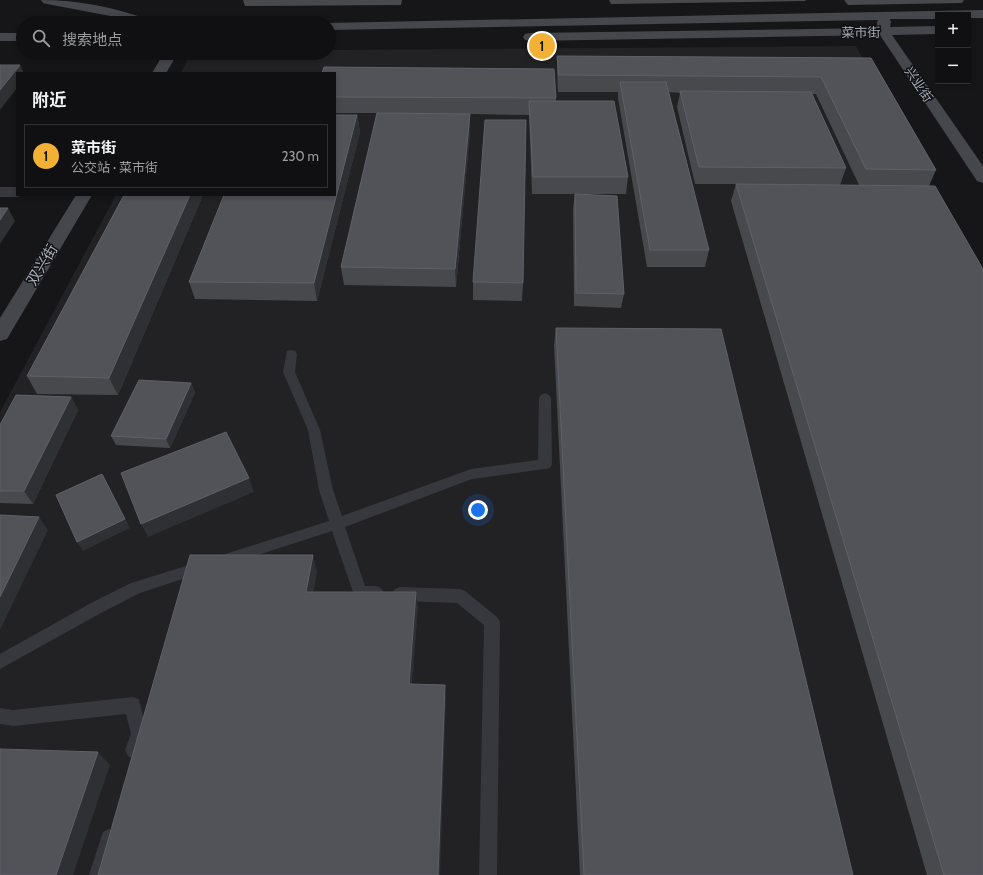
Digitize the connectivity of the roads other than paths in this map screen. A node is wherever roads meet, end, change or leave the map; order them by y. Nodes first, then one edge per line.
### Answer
1 (47, 0) edge
2 (983, 14) edge
3 (923, 15) junction
4 (127, 16) edge
5 (336, 26) edge
6 (935, 30) edge
7 (884, 32) junction
8 (0, 37) edge
9 (16, 37) edge
10 (520, 37) dead end
11 (166, 60) edge
12 (159, 72) edge
13 (983, 178) edge
14 (0, 192) edge
15 (16, 192) edge
16 (83, 196) edge
17 (0, 334) edge
18 (291, 354) dead end
19 (545, 398) dead end
20 (337, 524) junction
21 (0, 662) edge
22 (0, 716) edge
23 (130, 764) edge
24 (113, 823) edge
25 (98, 875) edge
26 (488, 875) edge

1 - 4 main road
2 - 3 main road
3 - 5 main road
3 - 7 main road
6 - 7 main road, 菜市街
7 - 10 main road, 菜市街
7 - 13 main road, 兴业街
8 - 9 main road
11 - 12 main road
14 - 15 street
16 - 17 main road, 双兴街
18 - 20 lane
19 - 20 lane
20 - 21 lane
20 - 26 lane
22 - 23 lane
24 - 25 lane

